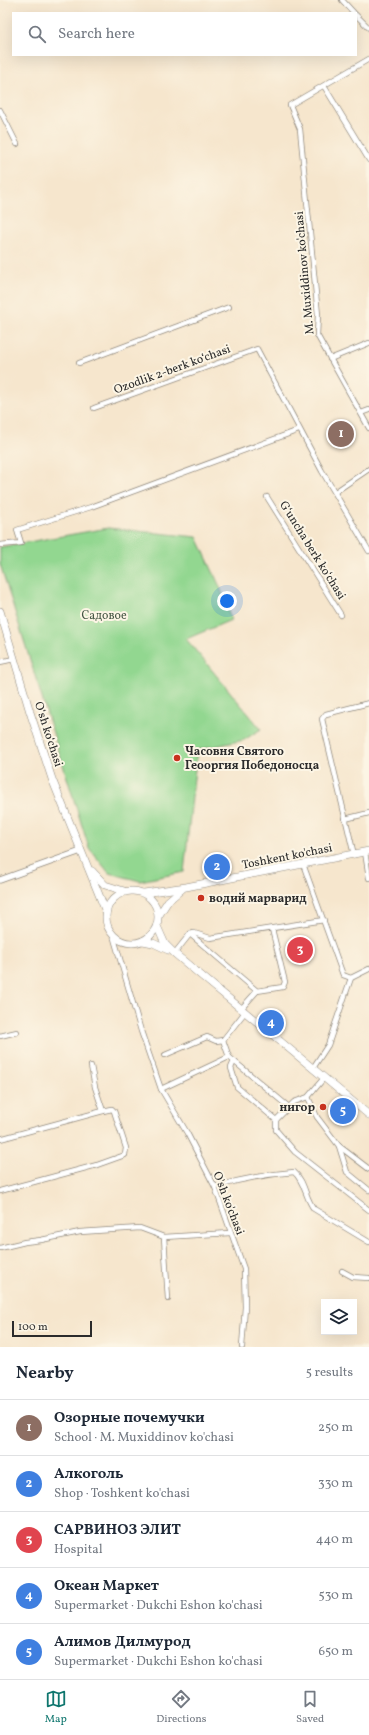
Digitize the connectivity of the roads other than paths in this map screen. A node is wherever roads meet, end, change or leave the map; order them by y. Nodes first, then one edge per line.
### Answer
1 (342, 0) edge
2 (353, 12) edge
3 (357, 16) edge
4 (369, 28) edge
5 (369, 59) edge
6 (324, 86) junction
7 (0, 110) edge
8 (17, 144) dead end
9 (369, 160) edge
10 (229, 307) dead end
11 (369, 343) edge
12 (330, 359) junction
13 (78, 363) dead end
14 (94, 408) dead end
15 (369, 410) edge
16 (361, 414) junction
17 (369, 428) edge
18 (299, 430) junction
19 (369, 469) edge
20 (334, 492) junction
21 (267, 497) dead end
22 (0, 545) edge
23 (369, 551) edge
24 (0, 611) edge
25 (341, 615) dead end
26 (14, 659) junction
27 (0, 662) edge
28 (369, 704) edge
29 (369, 813) edge
30 (345, 819) junction
31 (81, 851) junction
32 (367, 852) edge
33 (354, 855) junction
34 (85, 861) junction
35 (303, 864) junction
36 (369, 878) edge
37 (0, 880) edge
38 (186, 887) junction
39 (124, 891) junction
40 (144, 893) junction
41 (106, 912) junction
42 (159, 916) junction
43 (324, 920) junction
44 (157, 926) junction
45 (272, 929) junction
46 (190, 934) junction
47 (113, 935) junction
48 (143, 941) junction
49 (174, 954) junction
50 (369, 969) edge
51 (350, 978) junction
52 (257, 990) junction
53 (243, 1011) junction
54 (17, 1032) dead end
55 (0, 1036) edge
56 (223, 1040) junction
57 (165, 1055) dead end
58 (229, 1057) junction
59 (234, 1061) junction
60 (91, 1066) dead end
61 (313, 1068) junction
62 (324, 1078) junction
63 (161, 1089) junction
64 (308, 1097) junction
65 (290, 1108) junction
66 (103, 1111) junction
67 (369, 1115) edge
68 (276, 1120) junction
69 (0, 1139) edge
70 (339, 1146) junction
71 (369, 1169) edge
72 (215, 1187) junction
73 (369, 1190) edge
74 (0, 1191) edge
75 (368, 1208) edge
76 (230, 1232) junction
77 (164, 1238) junction
78 (369, 1242) edge
79 (0, 1248) edge
80 (342, 1271) dead end
81 (369, 1278) edge
82 (168, 1299) dead end
83 (242, 1347) edge

1 - 2 street
3 - 4 street
5 - 6 street
6 - 9 street
6 - 12 street, M. Muxiddinov ko'chasi
7 - 8 street
10 - 13 street
11 - 12 street
12 - 16 street, M. Muxiddinov ko'chasi
14 - 18 street, Ozodlik 2-berk koʻchasi
15 - 16 street
16 - 17 street, M. Muxiddinov ko'chasi
18 - 20 street
18 - 22 street
19 - 20 street
20 - 23 street
21 - 25 street, Gʻuncha berk koʻchasi
24 - 26 main road, Oʻsh koʻchasi
26 - 27 street
26 - 31 main road, Oʻsh koʻchasi
28 - 30 street
29 - 30 street
30 - 33 street
31 - 34 main road, Oʻsh koʻchasi
31 - 37 street
32 - 33 main road, Toshkent ko'chasi
32 - 36 street
33 - 35 main road, Toshkent ko'chasi
34 - 39 main road
34 - 41 main road
35 - 38 main road, Toshkent ko'chasi
35 - 43 street
38 - 40 main road, Toshkent ko'chasi
38 - 42 main road
39 - 40 main road
39 - 41 main road
40 - 42 main road
41 - 47 main road
42 - 44 main road
43 - 45 street
43 - 51 street
44 - 48 main road
44 - 49 main road
45 - 46 street
45 - 52 street
46 - 49 street
46 - 52 street
47 - 48 main road
47 - 63 street, O'sh ko'chasi
48 - 49 main road
49 - 53 main road
50 - 51 street
51 - 61 street
52 - 53 street
53 - 56 street
53 - 61 main road
54 - 55 street
56 - 57 street
56 - 58 street
58 - 59 street
58 - 63 street
59 - 65 street
59 - 68 street
60 - 66 street
61 - 62 main road
62 - 64 street
62 - 67 main road
63 - 72 street, O'sh ko'chasi
64 - 65 street
64 - 70 street
65 - 68 street
66 - 69 street
66 - 74 street
68 - 75 street
70 - 71 street
70 - 73 street
72 - 76 street, O'sh ko'chasi
72 - 78 street
76 - 77 street
76 - 83 street, O'sh ko'chasi
77 - 79 street
77 - 82 street
80 - 81 street

